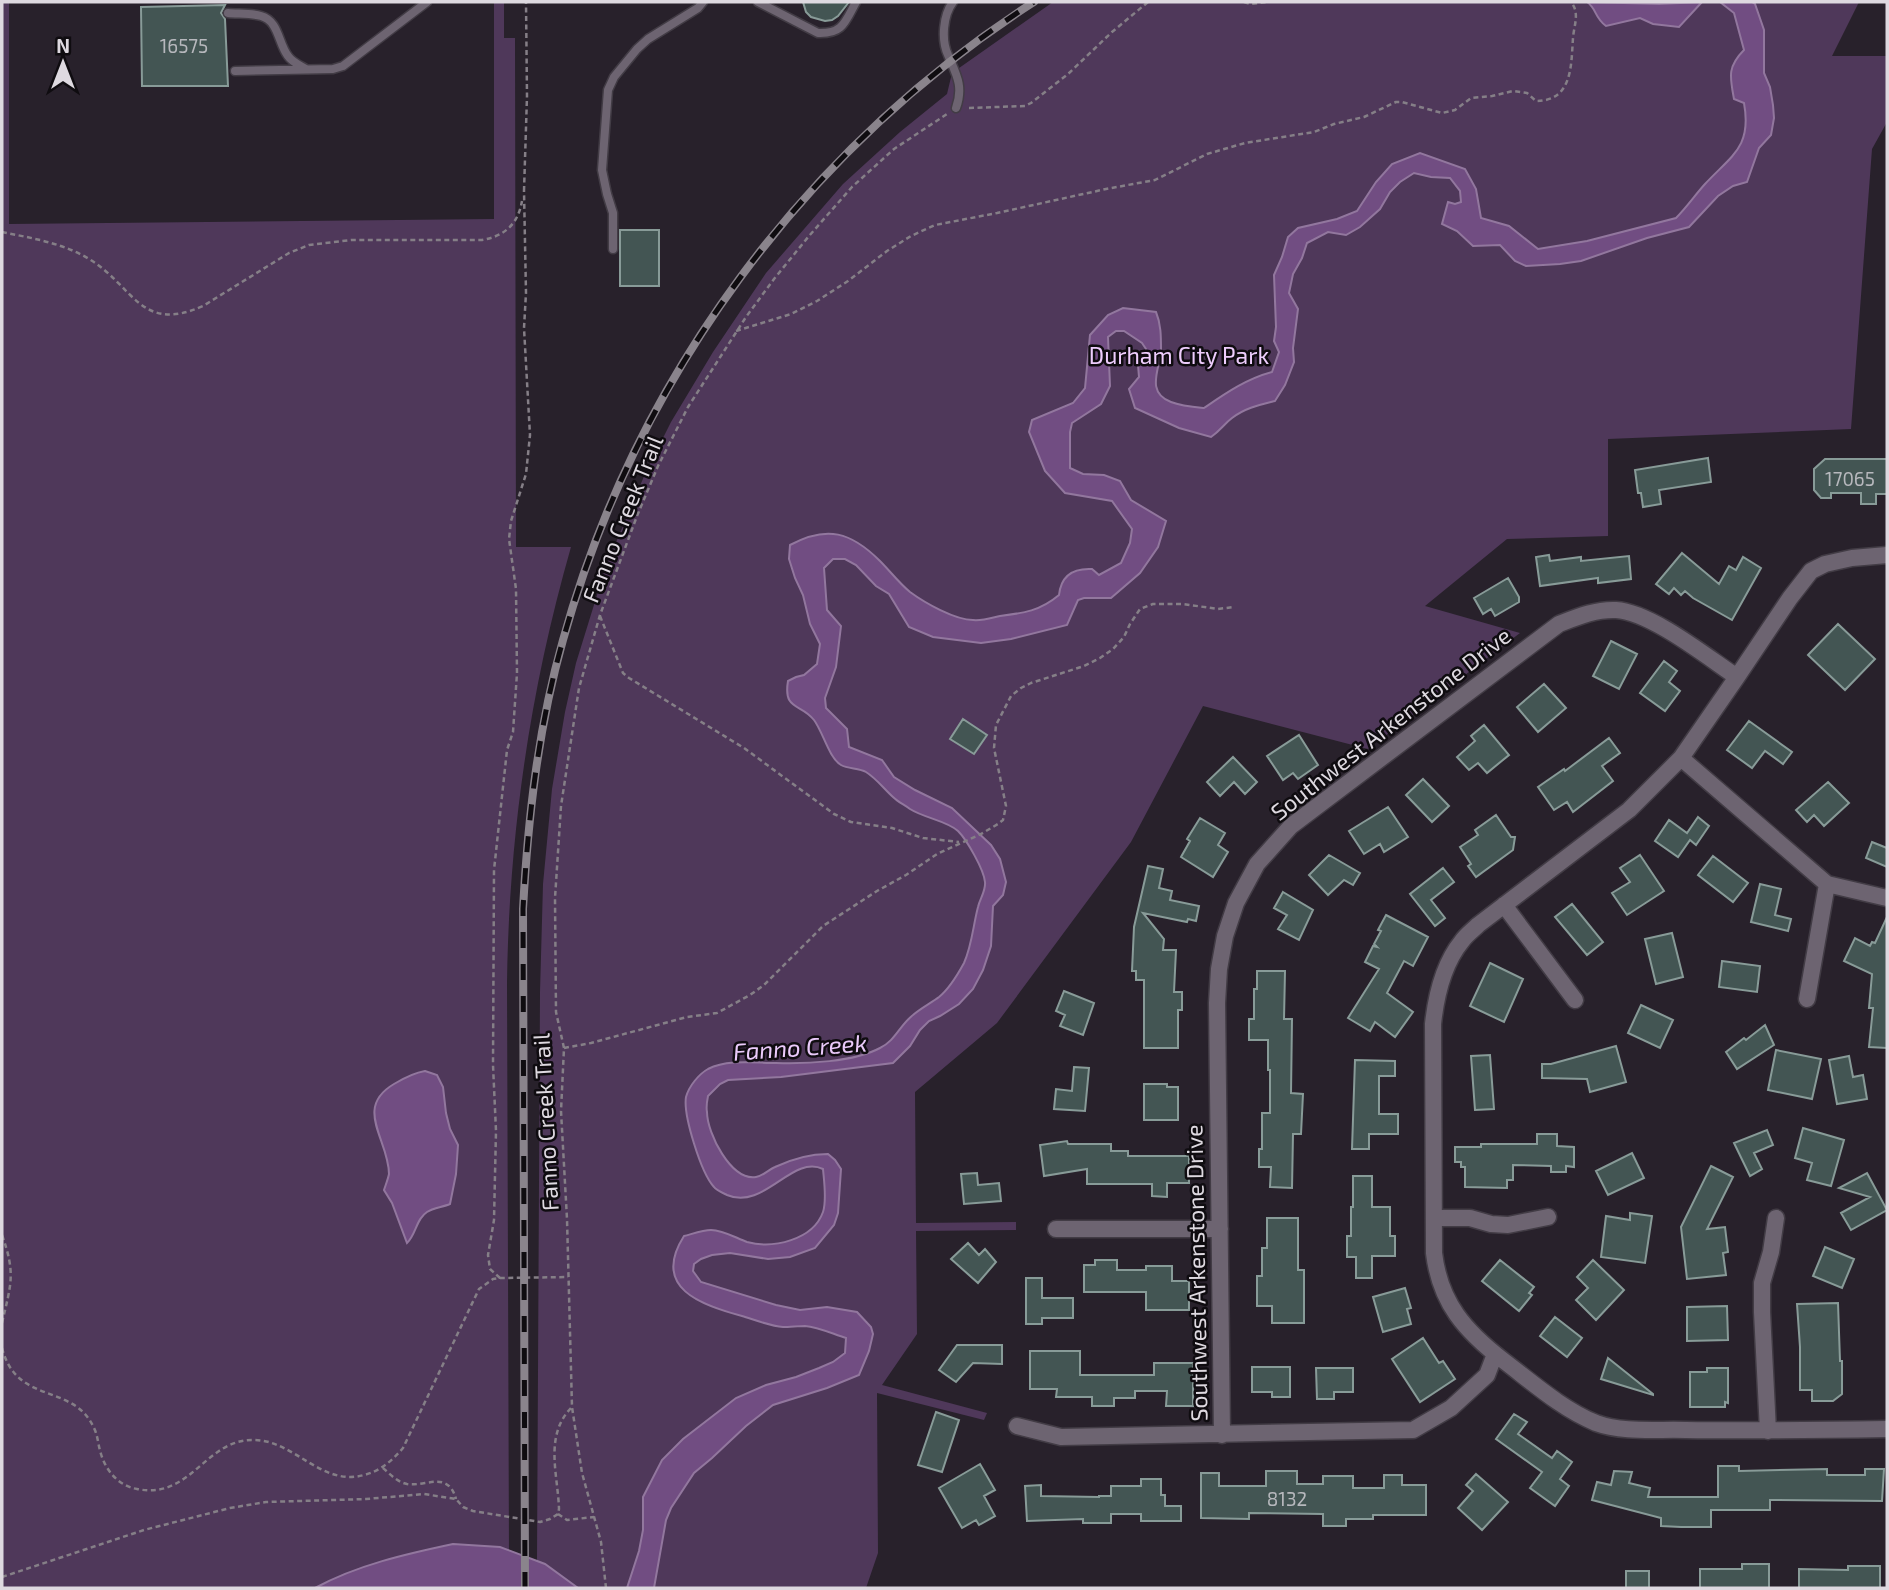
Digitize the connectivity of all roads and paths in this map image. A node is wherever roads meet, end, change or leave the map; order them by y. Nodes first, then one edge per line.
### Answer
1 (428, 2) edge
2 (526, 2) edge
3 (703, 2) edge
4 (758, 2) edge
5 (856, 2) edge
6 (953, 2) edge
7 (1148, 2) edge
8 (1244, 2) edge
9 (1267, 2) edge
10 (1571, 2) edge
11 (228, 13) dead end
12 (307, 69) junction
13 (235, 71) dead end
14 (956, 108) junction
15 (524, 191) junction
16 (2, 232) edge
17 (613, 249) dead end
18 (736, 331) junction
19 (1887, 555) edge
20 (1234, 607) dead end
21 (600, 615) junction
22 (1737, 677) junction
23 (1681, 758) junction
24 (963, 842) junction
25 (1827, 884) junction
26 (1887, 898) edge
27 (1504, 905) junction
28 (1807, 999) dead end
29 (1575, 1000) dead end
30 (564, 1048) junction
31 (1548, 1217) dead end
32 (1434, 1218) junction
33 (1776, 1218) dead end
34 (1056, 1229) dead end
35 (1220, 1229) junction
36 (2, 1235) edge
37 (568, 1277) junction
38 (500, 1278) junction
39 (2, 1323) edge
40 (2, 1348) edge
41 (1495, 1354) junction
42 (572, 1407) junction
43 (1017, 1426) dead end
44 (1887, 1429) edge
45 (1769, 1431) junction
46 (1222, 1435) junction
47 (382, 1467) junction
48 (456, 1499) junction
49 (558, 1514) junction
50 (595, 1517) junction
51 (2, 1577) edge
52 (606, 1588) edge

1 - 12 lane
2 - 15 path
3 - 17 lane
4 - 5 lane
6 - 14 lane
7 - 14 path
8 - 9 path
10 - 18 path
11 - 12 lane
12 - 13 lane
14 - 18 path, Fanno Creek Trail
15 - 16 path
15 - 38 path, Fanno Creek Trail
18 - 21 path, Fanno Creek Trail
19 - 22 street
20 - 24 path
21 - 24 path
21 - 30 path, Fanno Creek Trail
22 - 23 street
22 - 35 street, Southwest Arkenstone Drive
23 - 25 street
23 - 27 street
24 - 30 path
25 - 26 street
25 - 28 street
27 - 29 street
27 - 32 street
30 - 37 path, Fanno Creek Trail
31 - 32 street
32 - 41 street
33 - 45 street
34 - 35 street
35 - 46 street, Southwest Arkenstone Drive
36 - 39 path
37 - 38 path
37 - 42 path, Fanno Creek Trail
38 - 47 path
40 - 47 path
41 - 45 street
41 - 46 street
42 - 49 path
42 - 50 path, Fanno Creek Trail
43 - 46 street
44 - 45 street
47 - 48 path
48 - 49 path
48 - 51 path
49 - 50 path
50 - 52 path, Fanno Creek Trail

